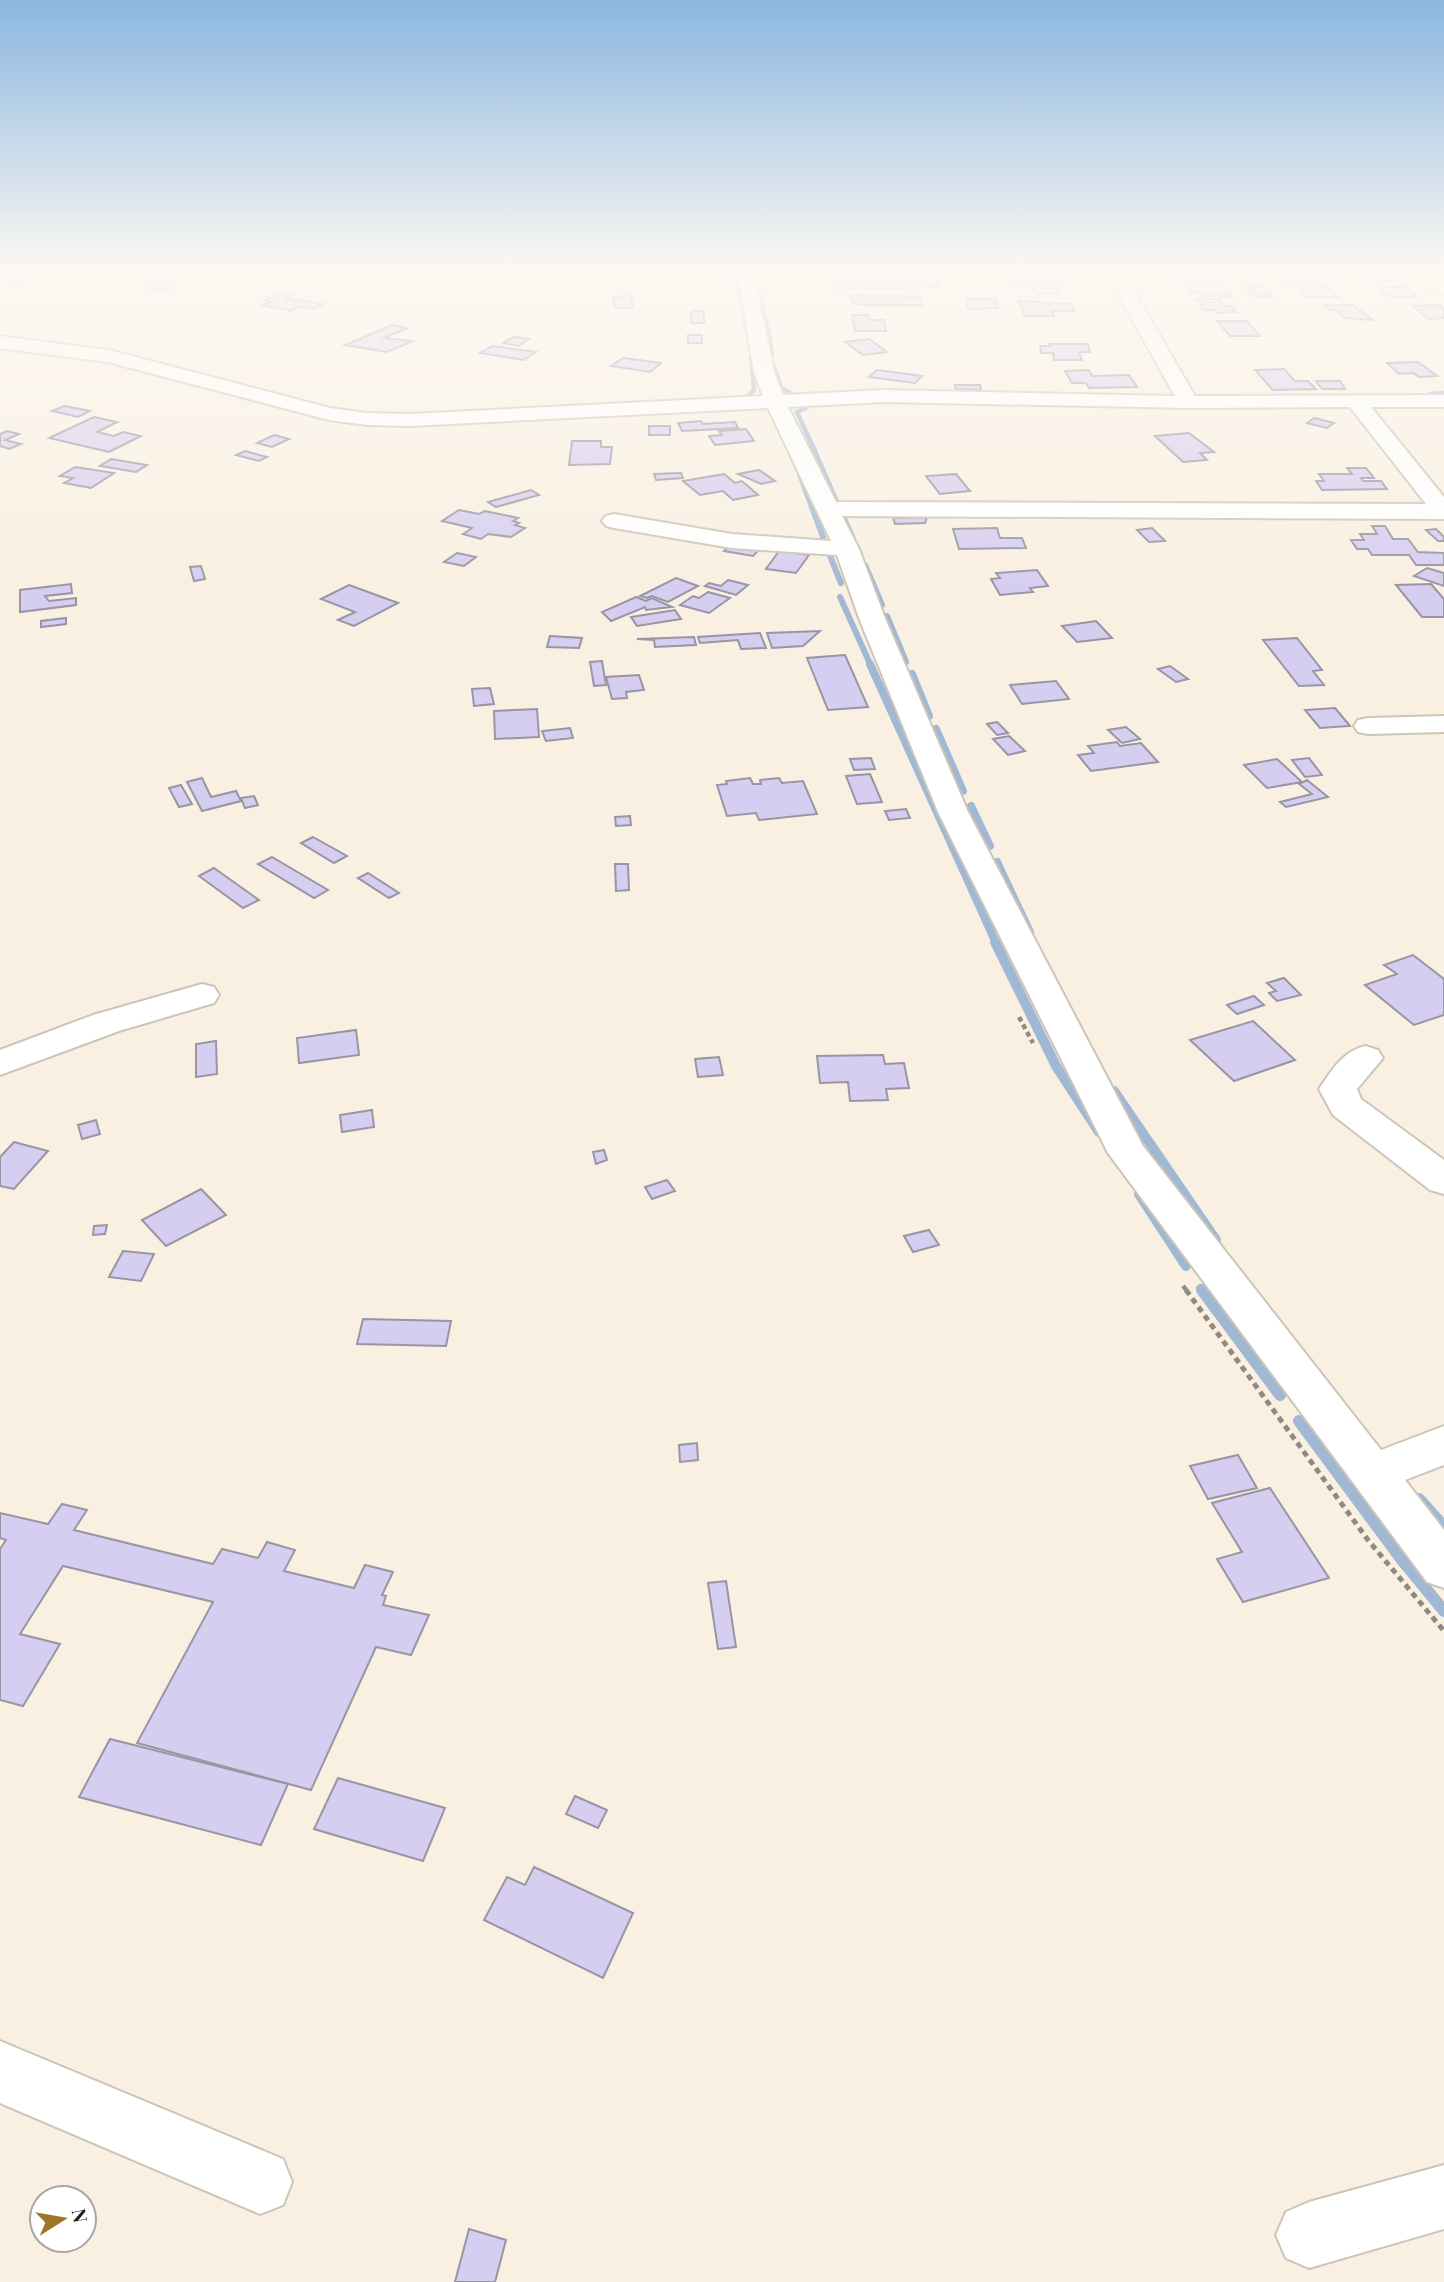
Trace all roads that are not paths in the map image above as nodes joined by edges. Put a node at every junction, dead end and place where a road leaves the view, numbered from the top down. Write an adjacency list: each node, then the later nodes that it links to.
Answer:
1 (183, 375): 7 (street)
2 (765, 375): 7 (street)
3 (1174, 375): 6 (street)
4 (1355, 400): 5 (street); 6 (street); 9 (street)
5 (1444, 401)
6 (1189, 402): 7 (street)
7 (776, 403): 8 (street)
8 (829, 509): 9 (street); 11 (street)
9 (1444, 511)
10 (614, 521): 11 (street)
11 (847, 549): 19 (street)
12 (1444, 724): 13 (street)
13 (1368, 726)
14 (202, 995): 16 (street)
15 (1365, 1058): 17 (street)
16 (0, 1063)
17 (1444, 1181)
18 (1444, 1445): 19 (street)
19 (1372, 1473): 20 (street)
20 (1444, 1567)
21 (0, 2072): 22 (street)
22 (260, 2182)
23 (1444, 2197): 24 (street)
24 (1309, 2235)

